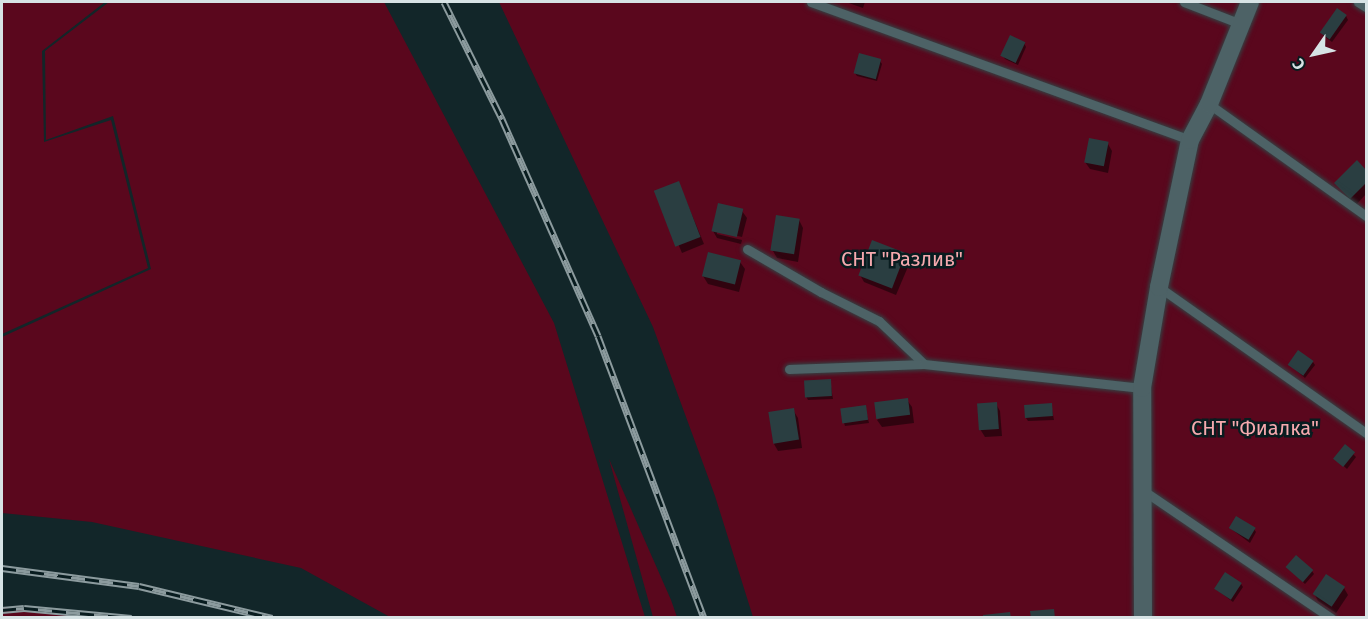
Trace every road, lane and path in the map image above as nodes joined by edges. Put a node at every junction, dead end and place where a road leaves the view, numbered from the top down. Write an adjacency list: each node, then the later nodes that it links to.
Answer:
1 (811, 2): 8 (lane)
2 (1184, 2): 6 (lane)
3 (1250, 2): 6 (street)
4 (1358, 2): 5 (lane)
5 (1366, 7)
6 (1241, 24): 7 (street)
7 (1209, 104): 8 (street); 9 (lane)
8 (1190, 140): 11 (street)
9 (1366, 216)
10 (747, 249): 12 (lane)
11 (1159, 287): 14 (street); 15 (lane)
12 (924, 364): 13 (lane); 14 (lane)
13 (789, 369)
14 (1142, 388): 16 (street)
15 (1366, 433)
16 (1144, 491): 17 (street); 18 (lane)
17 (1143, 618)
18 (1330, 618)

